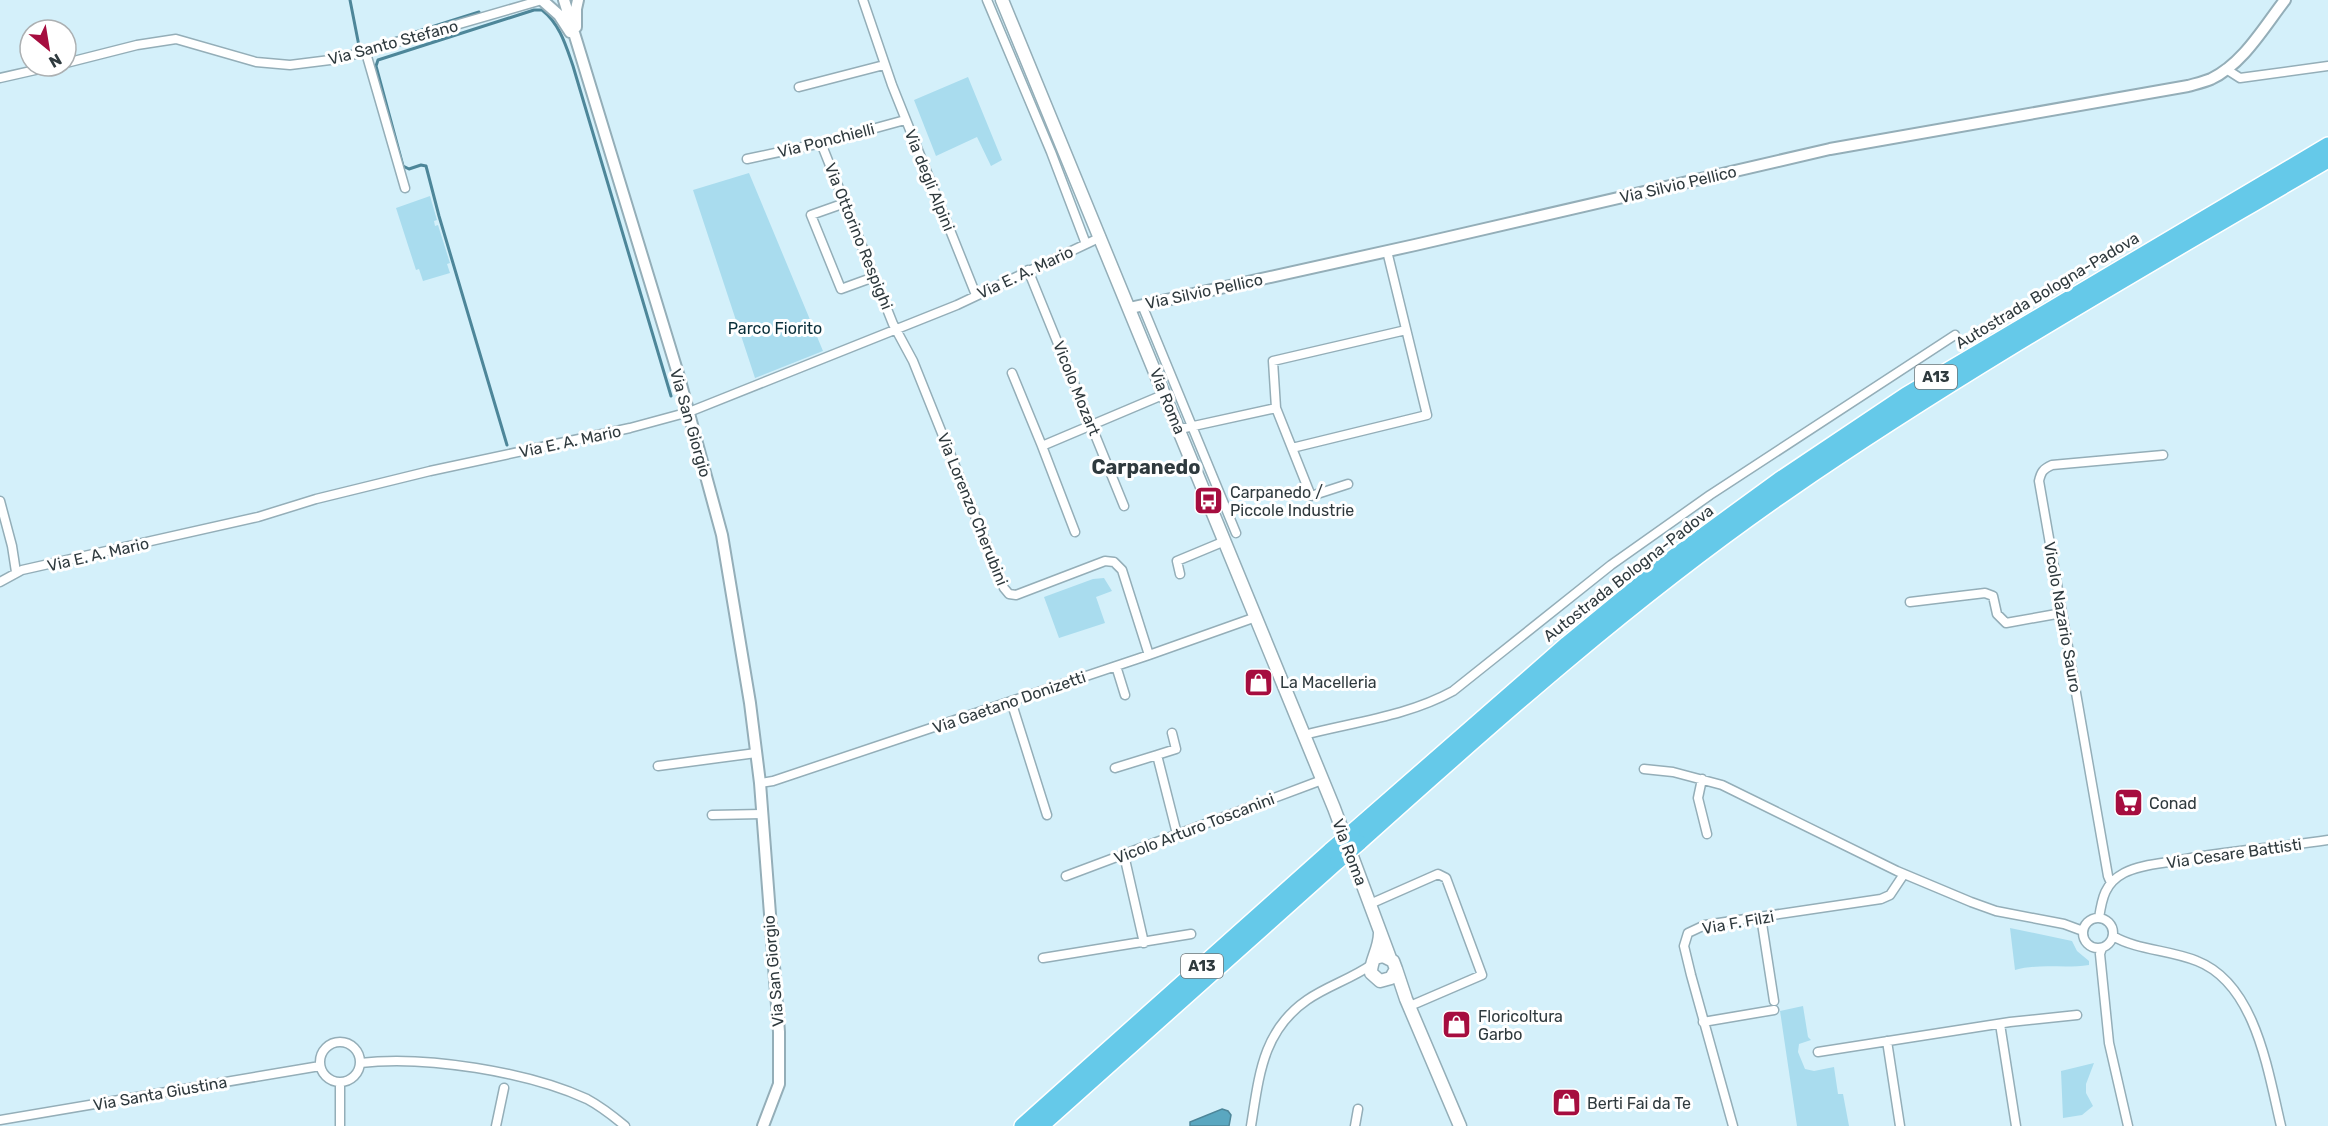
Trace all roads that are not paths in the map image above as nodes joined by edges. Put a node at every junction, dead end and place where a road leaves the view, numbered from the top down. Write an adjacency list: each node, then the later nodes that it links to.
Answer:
1 (542, 0): 8 (street, Via San Giorgio); 9 (street, Via Santo Stefano)
2 (564, 0): 8 (street, Via San Giorgio)
3 (578, 0): 8 (street, Via San Giorgio)
4 (863, 0): 11 (street, Via degli Alpini)
5 (987, 0): 25 (street)
6 (1002, 0): 24 (main road, Via Roma)
7 (2285, 0): 13 (street, Via Silvio Pellico)
8 (576, 42): 37 (street, Via San Giorgio)
9 (366, 53): 10 (street, Via Santo Stefano); 22 (street)
10 (78, 60)
11 (884, 65): 16 (street); 17 (street, Via degli Alpini)
12 (2328, 66): 13 (street)
13 (2226, 69): 26 (street, Via Silvio Pellico)
14 (18, 74): 15 (street)
15 (0, 78)
16 (800, 87)
17 (905, 120): 18 (street, Via Ponchielli); 29 (street, Via degli Alpini)
18 (822, 143): 20 (street, Via Ponchielli); 23 (street, Via Ottorino Respighi)
19 (2328, 145): 74 (highway, Autostrada Bologna-Padova / A13)
20 (747, 159)
21 (2328, 160): 74 (highway, Autostrada Bologna-Padova / A13)
22 (405, 188)
23 (845, 203): 28 (street, Via Ottorino Respighi); 28 (street)
24 (1101, 237): 25 (street, Via E. A. Mario); 30 (main road, Via Roma)
25 (1086, 244): 27 (street, Via E. A. Mario)
26 (1387, 251): 30 (street, Via Silvio Pellico); 32 (street)
27 (1028, 270): 29 (street, Via E. A. Mario); 38 (street, Vicolo Mozart)
28 (874, 277): 31 (street, Via Ottorino Respighi)
29 (976, 295): 31 (street, Via E. A. Mario)
30 (1136, 307): 35 (main road, Via Roma); 39 (street, Via Roma)
31 (897, 329): 37 (street, Via E. A. Mario); 55 (street, Via Lorenzo Cherubini)
32 (1406, 330): 36 (street); 41 (street)
33 (1955, 335): 60 (street)
34 (1012, 373): 40 (street)
35 (1165, 394): 38 (street); 39 (main road, Via Roma)
36 (1276, 408): 39 (street); 41 (street)
37 (689, 412): 49 (street, Via E. A. Mario); 61 (street, Via San Giorgio)
38 (1092, 425): 40 (street); 45 (street, Vicolo Mozart)
39 (1186, 427): 47 (street, Via Roma); 48 (main road, Via Roma)
40 (1042, 446): 46 (street)
41 (1292, 448): 43 (street)
42 (2163, 455): 53 (street, Vicolo Nazario Sauro)
43 (1348, 484)
44 (0, 501): 49 (street)
45 (1124, 506)
46 (1075, 532)
47 (1236, 533)
48 (1225, 541): 50 (street); 54 (main road, Via Roma)
49 (16, 572): 51 (street)
50 (1180, 574)
51 (0, 582)
52 (1910, 602): 53 (street)
53 (2062, 613): 80 (street, Vicolo Nazario Sauro)
54 (1256, 617): 55 (street, Via Gaetano Donizetti); 60 (main road, Via Roma)
55 (1149, 655): 56 (street, Via Gaetano Donizetti)
56 (1116, 666): 57 (street); 58 (street, Via Gaetano Donizetti)
57 (1125, 695)
58 (1011, 701): 68 (street, Via Gaetano Donizetti); 71 (street)
59 (1172, 733): 62 (street)
60 (1304, 735): 67 (main road, Via Roma)
61 (756, 753): 63 (street); 68 (street, Via San Giorgio)
62 (1157, 755): 64 (street); 72 (street)
63 (658, 766)
64 (1115, 768)
65 (1644, 769): 66 (street)
66 (1702, 779): 73 (street); 78 (street)
67 (1322, 780): 72 (street, Vicolo Arturo Toscanini); 81 (main road, Via Roma)
68 (760, 783): 69 (street, Via San Giorgio)
69 (762, 814): 70 (street); 107 (street, Via San Giorgio)
70 (712, 815)
71 (1047, 815)
72 (1177, 834): 76 (street, Vicolo Arturo Toscanini)
73 (1707, 834)
74 (1355, 838): 77 (highway, Autostrada Bologna-Padova, bridge)
75 (2328, 840): 80 (street, Via Cesare Battisti)
76 (1124, 855): 79 (street, Vicolo Arturo Toscanini); 88 (street)
77 (1335, 856): 111 (highway, Autostrada Bologna-Padova / A13); 112 (highway, Autostrada Bologna-Padova)
78 (1904, 874): 82 (street, Via F. Filzi); 85 (street)
79 (1066, 876)
80 (2111, 883): 83 (street)
81 (1370, 904): 84 (main road, Via Roma); 95 (street, Via Roma)
82 (1761, 917): 97 (street); 97 (street, Via F. Filzi)
83 (2099, 918): 85 (street); 87 (street)
84 (1380, 929): 91 (main road); 92 (main road, Via Roma)
85 (2083, 931): 89 (street)
86 (1191, 934): 88 (street)
87 (2113, 936): 89 (street); 120 (street)
88 (1144, 943): 90 (street)
89 (2102, 948): 119 (street)
90 (1043, 958)
91 (1373, 961): 92 (main road); 93 (street); 94 (main road)
92 (1393, 964): 94 (main road); 95 (main road, Via Roma)
93 (1347, 980): 94 (street); 113 (street)
94 (1380, 980): 95 (main road, Via Roma)
95 (1408, 1002): 115 (main road, Via Roma)
96 (2077, 1015): 98 (street)
97 (1703, 1022): 116 (street, Via F. Filzi)
98 (2000, 1024): 99 (street); 118 (street)
99 (1887, 1041): 100 (street); 117 (street)
100 (1818, 1052)
101 (360, 1063): 102 (street); 103 (street); 110 (street)
102 (320, 1066): 103 (street); 106 (street, Via Santa Giustina)
103 (340, 1082): 108 (street)
104 (504, 1088): 109 (street)
105 (1358, 1109): 114 (street)
106 (0, 1120)
107 (767, 1125)
108 (340, 1126)
109 (496, 1126)
110 (625, 1126)
111 (1022, 1126)
112 (1041, 1126)
113 (1251, 1126)
114 (1355, 1126)
115 (1460, 1126)
116 (1733, 1126)
117 (1900, 1126)
118 (2016, 1126)
119 (2128, 1126)
120 (2281, 1126)

